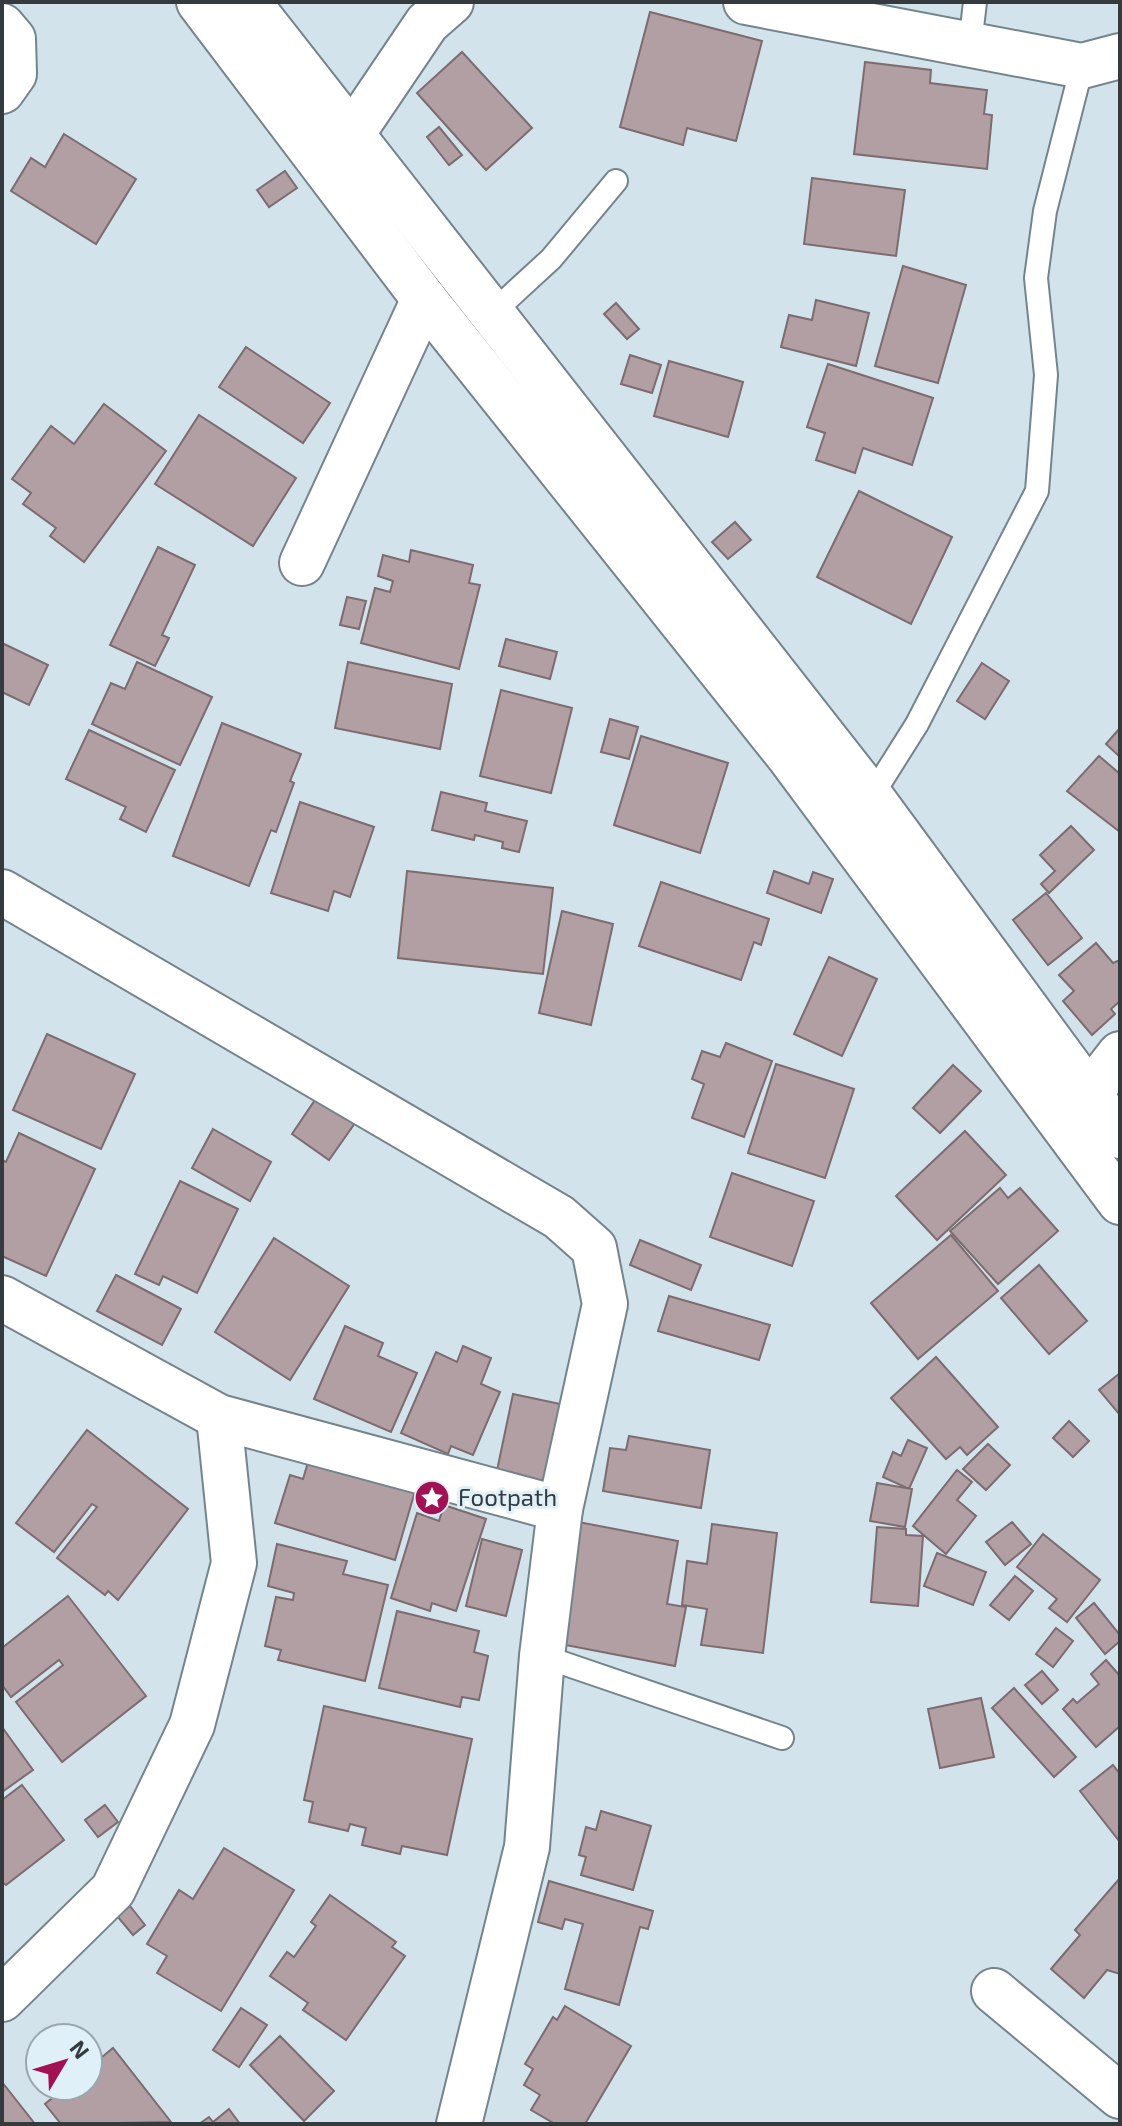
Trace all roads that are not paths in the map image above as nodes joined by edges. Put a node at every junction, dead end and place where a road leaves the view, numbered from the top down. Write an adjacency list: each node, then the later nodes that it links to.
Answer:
1 (199, 2): 12 (street)
2 (248, 2): 10 (street)
3 (451, 2): 10 (street)
4 (746, 2): 7 (street)
5 (975, 2): 7 (lane)
6 (2, 26): 9 (street)
7 (970, 45): 8 (street)
8 (1101, 61): 15 (lane)
9 (2, 91)
10 (352, 134): 13 (street)
11 (616, 181): 13 (lane)
12 (424, 299): 14 (street); 20 (street)
13 (490, 315): 15 (street)
14 (302, 563)
15 (871, 797): 18 (street)
16 (2, 892): 23 (street)
17 (1120, 1054): 18 (street)
18 (1089, 1094): 19 (street)
19 (1120, 1136)
20 (1120, 1202)
21 (2, 1298): 22 (street)
22 (219, 1417): 23 (street); 27 (street)
23 (560, 1509): 24 (street)
24 (542, 1656): 25 (lane); 29 (street)
25 (782, 1738)
26 (994, 1991): 28 (street)
27 (2, 1999)
28 (1120, 2096)
29 (459, 2124)

